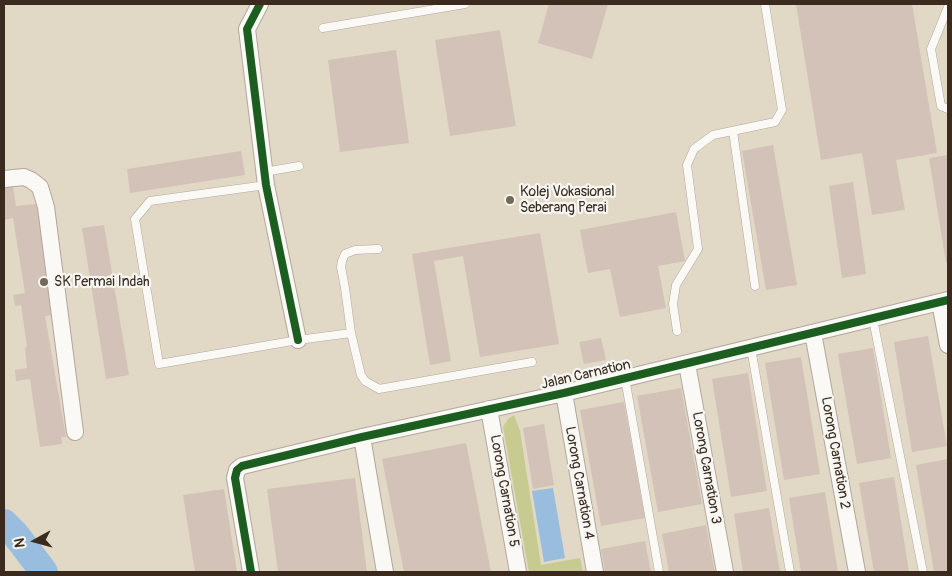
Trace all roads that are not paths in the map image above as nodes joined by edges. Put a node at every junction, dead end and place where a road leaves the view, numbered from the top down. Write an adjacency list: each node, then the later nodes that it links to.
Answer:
1 (260, 4): 12 (street)
2 (406, 4): 6 (lane)
3 (465, 4): 6 (lane)
4 (765, 4): 9 (lane)
5 (948, 7): 8 (lane)
6 (407, 14): 7 (lane)
7 (323, 28)
8 (948, 109)
9 (733, 131): 14 (lane); 17 (lane)
10 (299, 166): 12 (lane)
11 (4, 178): 28 (street)
12 (265, 178): 20 (street); 20 (lane)
13 (378, 249): 18 (lane)
14 (755, 286)
15 (944, 301): 16 (street, Jalan Carnation); 21 (street)
16 (873, 319): 19 (street, Jalan Carnation); 38 (lane)
17 (677, 331)
18 (352, 333): 20 (lane); 23 (lane)
19 (813, 333): 22 (street, Jalan Carnation); 37 (street, Lorong Carnation 2)
20 (298, 340)
21 (948, 345)
22 (751, 348): 24 (street, Jalan Carnation); 36 (lane)
23 (532, 362)
24 (687, 364): 25 (street, Jalan Carnation); 35 (street, Lorong Carnation 3)
25 (624, 378): 26 (street, Jalan Carnation); 34 (lane)
26 (564, 393): 27 (street, Jalan Carnation); 33 (street, Lorong Carnation 4)
27 (489, 409): 29 (street, Jalan Carnation); 32 (street, Lorong Carnation 5)
28 (75, 432)
29 (362, 437): 30 (street, Jalan Carnation); 31 (street)
30 (251, 572)
31 (385, 572)
32 (518, 572)
33 (595, 572)
34 (659, 572)
35 (725, 572)
36 (790, 572)
37 (857, 572)
38 (924, 572)

